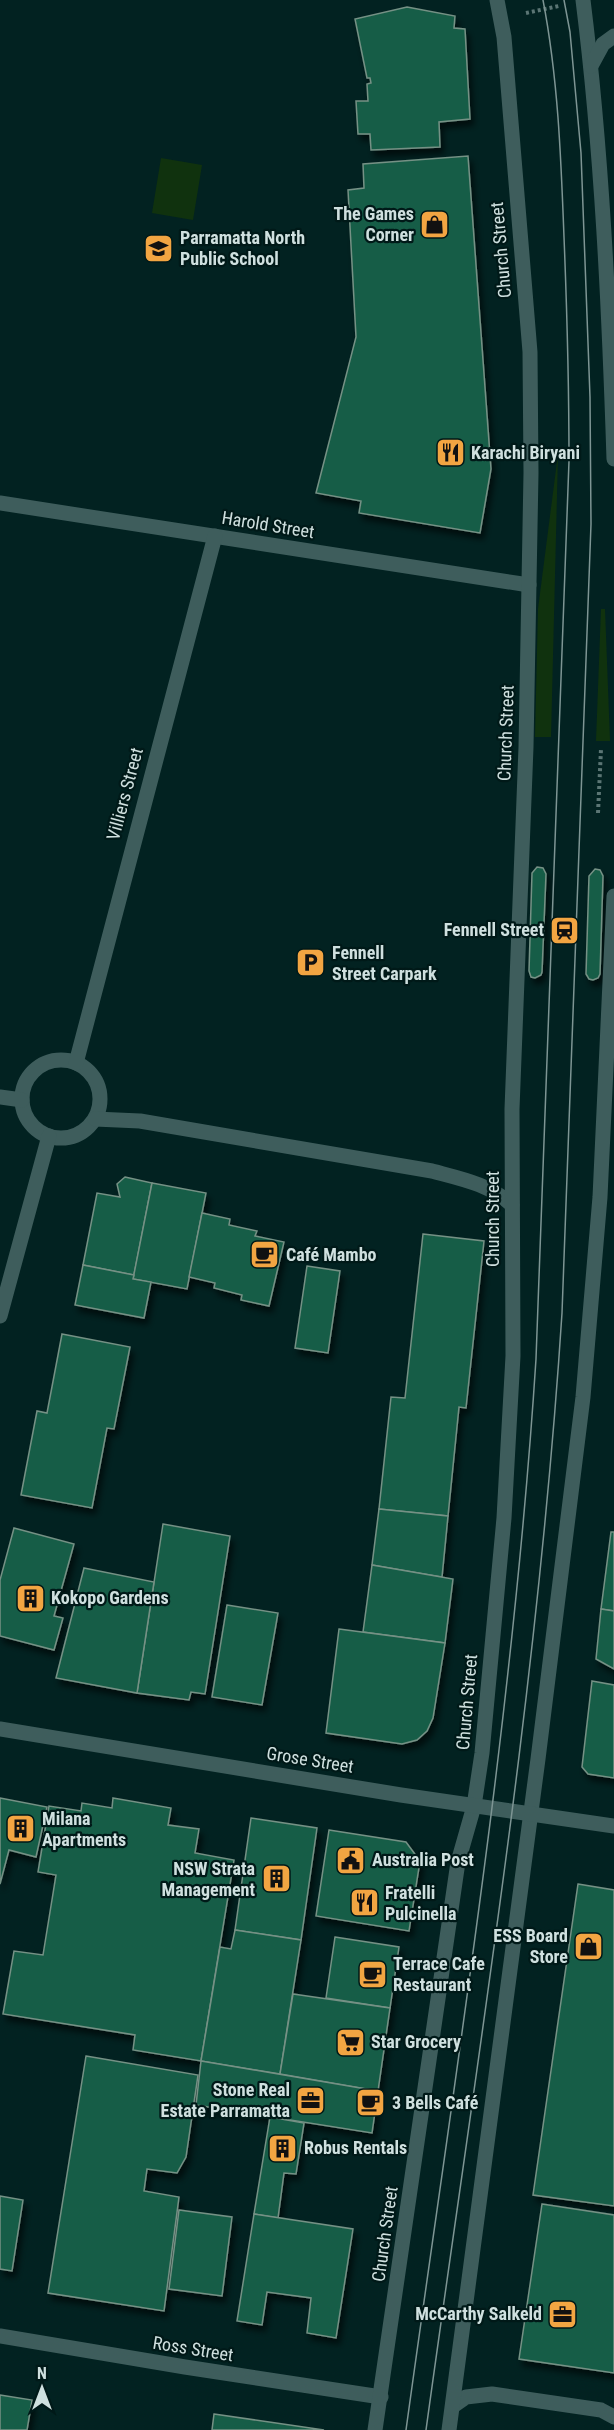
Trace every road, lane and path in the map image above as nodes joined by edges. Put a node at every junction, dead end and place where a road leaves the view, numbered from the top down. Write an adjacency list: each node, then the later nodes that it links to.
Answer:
1 (497, 0): 3 (street, Church Street)
2 (583, 0): 3 (path); 5 (street)
3 (501, 18): 9 (street, Church Street)
4 (614, 36): 5 (street)
5 (591, 66): 6 (street)
6 (614, 459)
7 (0, 503): 8 (street, Harold Street)
8 (215, 536): 9 (street, Harold Street); 13 (street, Villiers Street)
9 (530, 585): 19 (street, Church Street)
10 (600, 750): 11 (path)
11 (598, 813)
12 (614, 896): 18 (street)
13 (76, 1063): 15 (street); 16 (street)
14 (0, 1096): 15 (street)
15 (22, 1100): 17 (street)
16 (95, 1119): 17 (street); 19 (street)
17 (49, 1136): 20 (street)
18 (607, 1197): 23 (street)
19 (512, 1206): 22 (street, Church Street)
20 (0, 1316)
21 (0, 1729): 22 (street, Grose Street)
22 (474, 1806): 23 (street, Grose Street); 26 (street, Church Street)
23 (530, 1814): 24 (street, Grose Street); 27 (street)
24 (614, 1826)
25 (0, 2336): 26 (street, Ross Street)
26 (381, 2397): 29 (street, Church Street)
27 (453, 2406): 28 (street); 30 (street)
28 (614, 2417)
29 (375, 2430)
30 (449, 2430)

